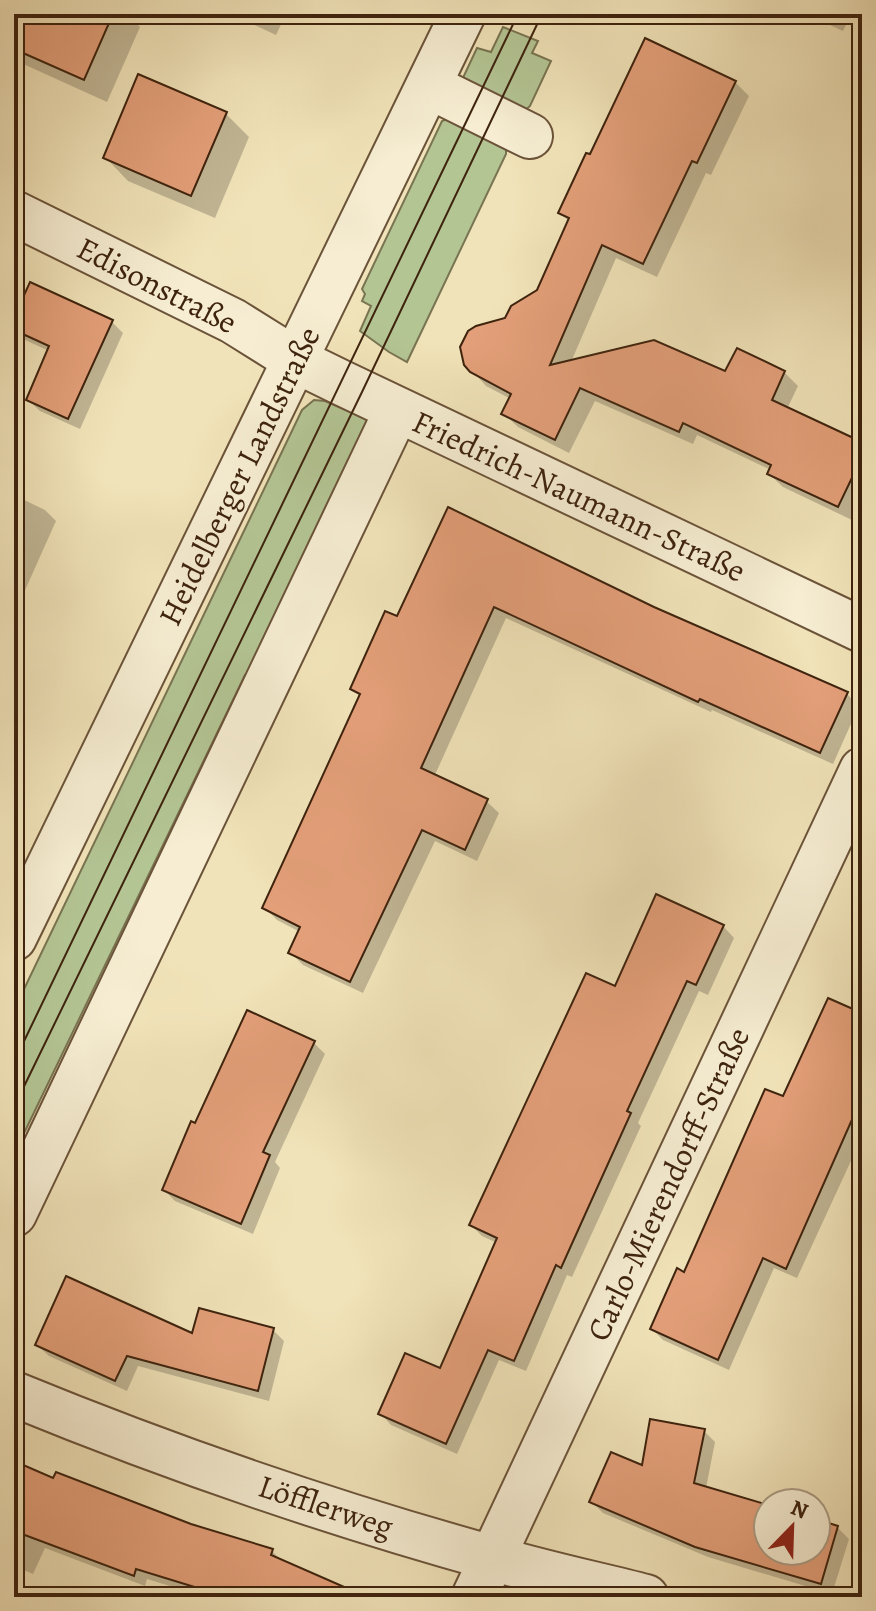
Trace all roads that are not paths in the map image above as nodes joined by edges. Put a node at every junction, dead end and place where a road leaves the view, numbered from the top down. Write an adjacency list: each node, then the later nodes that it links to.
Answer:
1 (463, 14): 2 (street, Heidelberger Landstraße)
2 (429, 86): 3 (street); 5 (street, Heidelberger Landstraße)
3 (530, 136)
4 (14, 213): 5 (street, Edisonstraße)
5 (297, 361): 6 (street, Friedrich-Naumann-Straße); 9 (street, Heidelberger Landstraße)
6 (397, 410): 7 (street, Friedrich-Naumann-Straße); 10 (street)
7 (862, 630)
8 (862, 770): 12 (street, Carlo-Mierendorff-Straße)
9 (14, 938)
10 (14, 1214)
11 (14, 1394): 12 (street, Löfflerweg)
12 (483, 1578): 13 (street, Löfflerweg)
13 (646, 1597)

